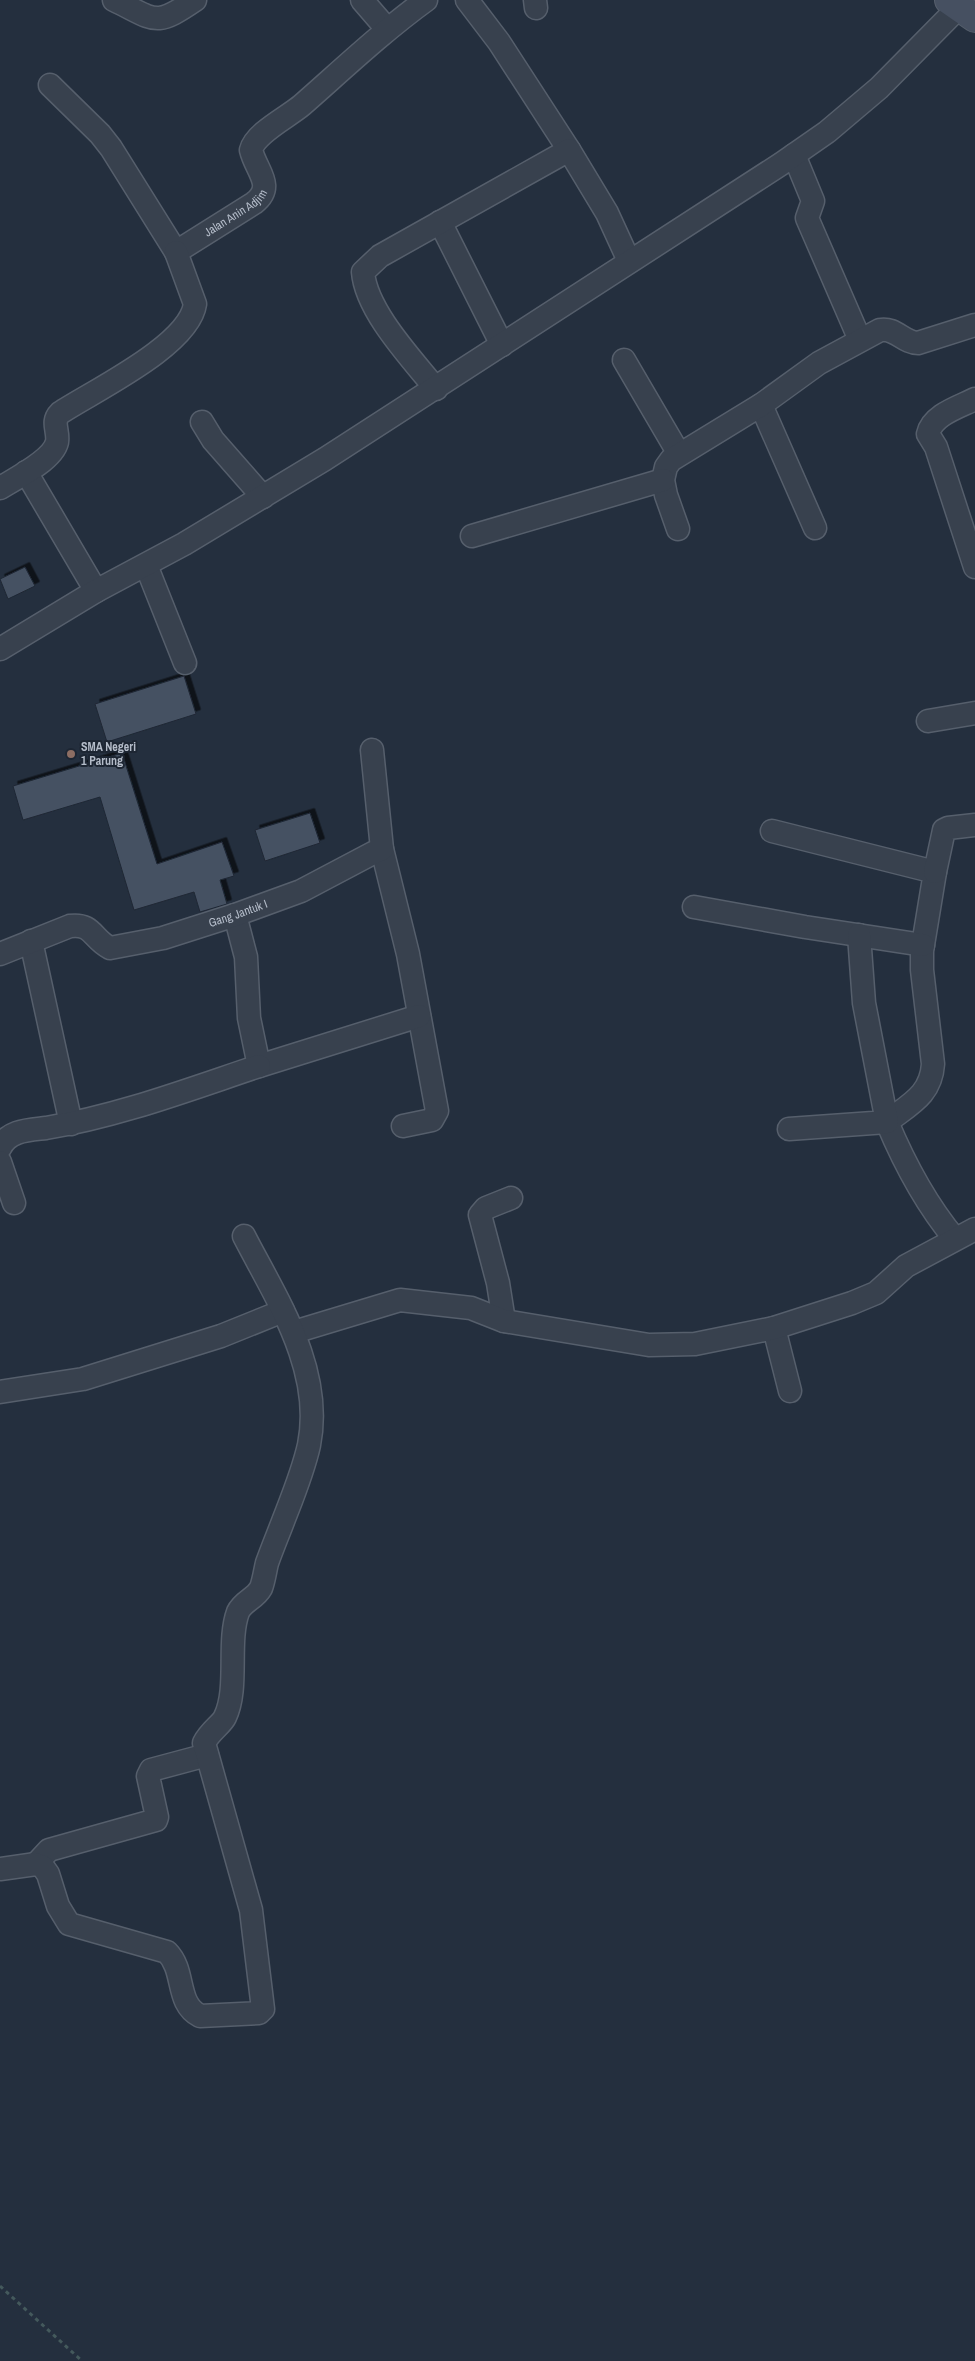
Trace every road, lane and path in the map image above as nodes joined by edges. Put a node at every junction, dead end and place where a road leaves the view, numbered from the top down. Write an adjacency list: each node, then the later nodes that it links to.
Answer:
1 (114, 0): 2 (street)
2 (195, 0)
3 (362, 0): 7 (street)
4 (426, 0): 7 (street, Jalan Anin Adjim)
5 (467, 0): 9 (street)
6 (961, 8): 10 (street)
7 (387, 29): 12 (street, Jalan Anin Adjim)
8 (50, 85): 12 (street)
9 (569, 150): 11 (street); 13 (street)
10 (794, 156): 13 (street); 15 (street)
11 (440, 222): 16 (street); 18 (street)
12 (176, 252): 23 (street)
13 (629, 261): 16 (street)
14 (975, 325): 15 (street)
15 (860, 340): 20 (street)
16 (502, 345): 18 (street)
17 (624, 360): 22 (street)
18 (436, 389): 26 (street)
19 (975, 399): 31 (street)
20 (761, 406): 22 (street); 27 (street)
21 (202, 422): 26 (street)
22 (679, 454): 24 (street)
23 (26, 472): 25 (street); 32 (street)
24 (663, 480): 28 (street); 29 (street)
25 (0, 488)
26 (263, 497): 30 (street)
27 (815, 528)
28 (678, 529)
29 (472, 536)
30 (146, 565): 32 (street); 34 (street)
31 (975, 567)
32 (96, 591): 33 (street)
33 (0, 650)
34 (185, 662)
35 (975, 713): 36 (street)
36 (928, 720)
37 (372, 750): 40 (street)
38 (975, 825): 41 (street)
39 (772, 831): 41 (street)
40 (382, 849): 43 (street, Gang Jantuk I); 48 (street)
41 (935, 872): 46 (street)
42 (694, 907): 44 (street)
43 (236, 915): 45 (street, Gang Jantuk I); 49 (street)
44 (859, 935): 46 (street); 50 (street)
45 (31, 941): 47 (street, Gang Jantuk I); 51 (street)
46 (923, 945): 50 (street)
47 (0, 954)
48 (419, 1016): 49 (street); 52 (street)
49 (259, 1066): 51 (street)
50 (887, 1122): 53 (street); 60 (street)
51 (71, 1124): 54 (street)
52 (403, 1126)
53 (790, 1129)
54 (0, 1148)
55 (0, 1162): 57 (street)
56 (511, 1198): 62 (street)
57 (14, 1204)
58 (975, 1228): 60 (street)
59 (244, 1236): 61 (street)
60 (955, 1238): 63 (street)
61 (283, 1311): 64 (street); 66 (street)
62 (504, 1321): 63 (street); 64 (street)
63 (774, 1328): 65 (street)
64 (294, 1332): 67 (street)
65 (790, 1391)
66 (0, 1392)
67 (207, 1755): 68 (street); 68 (street)
68 (36, 1864): 69 (street)
69 (0, 1870)
70 (0, 2286): 71 (path)
71 (82, 2361)

